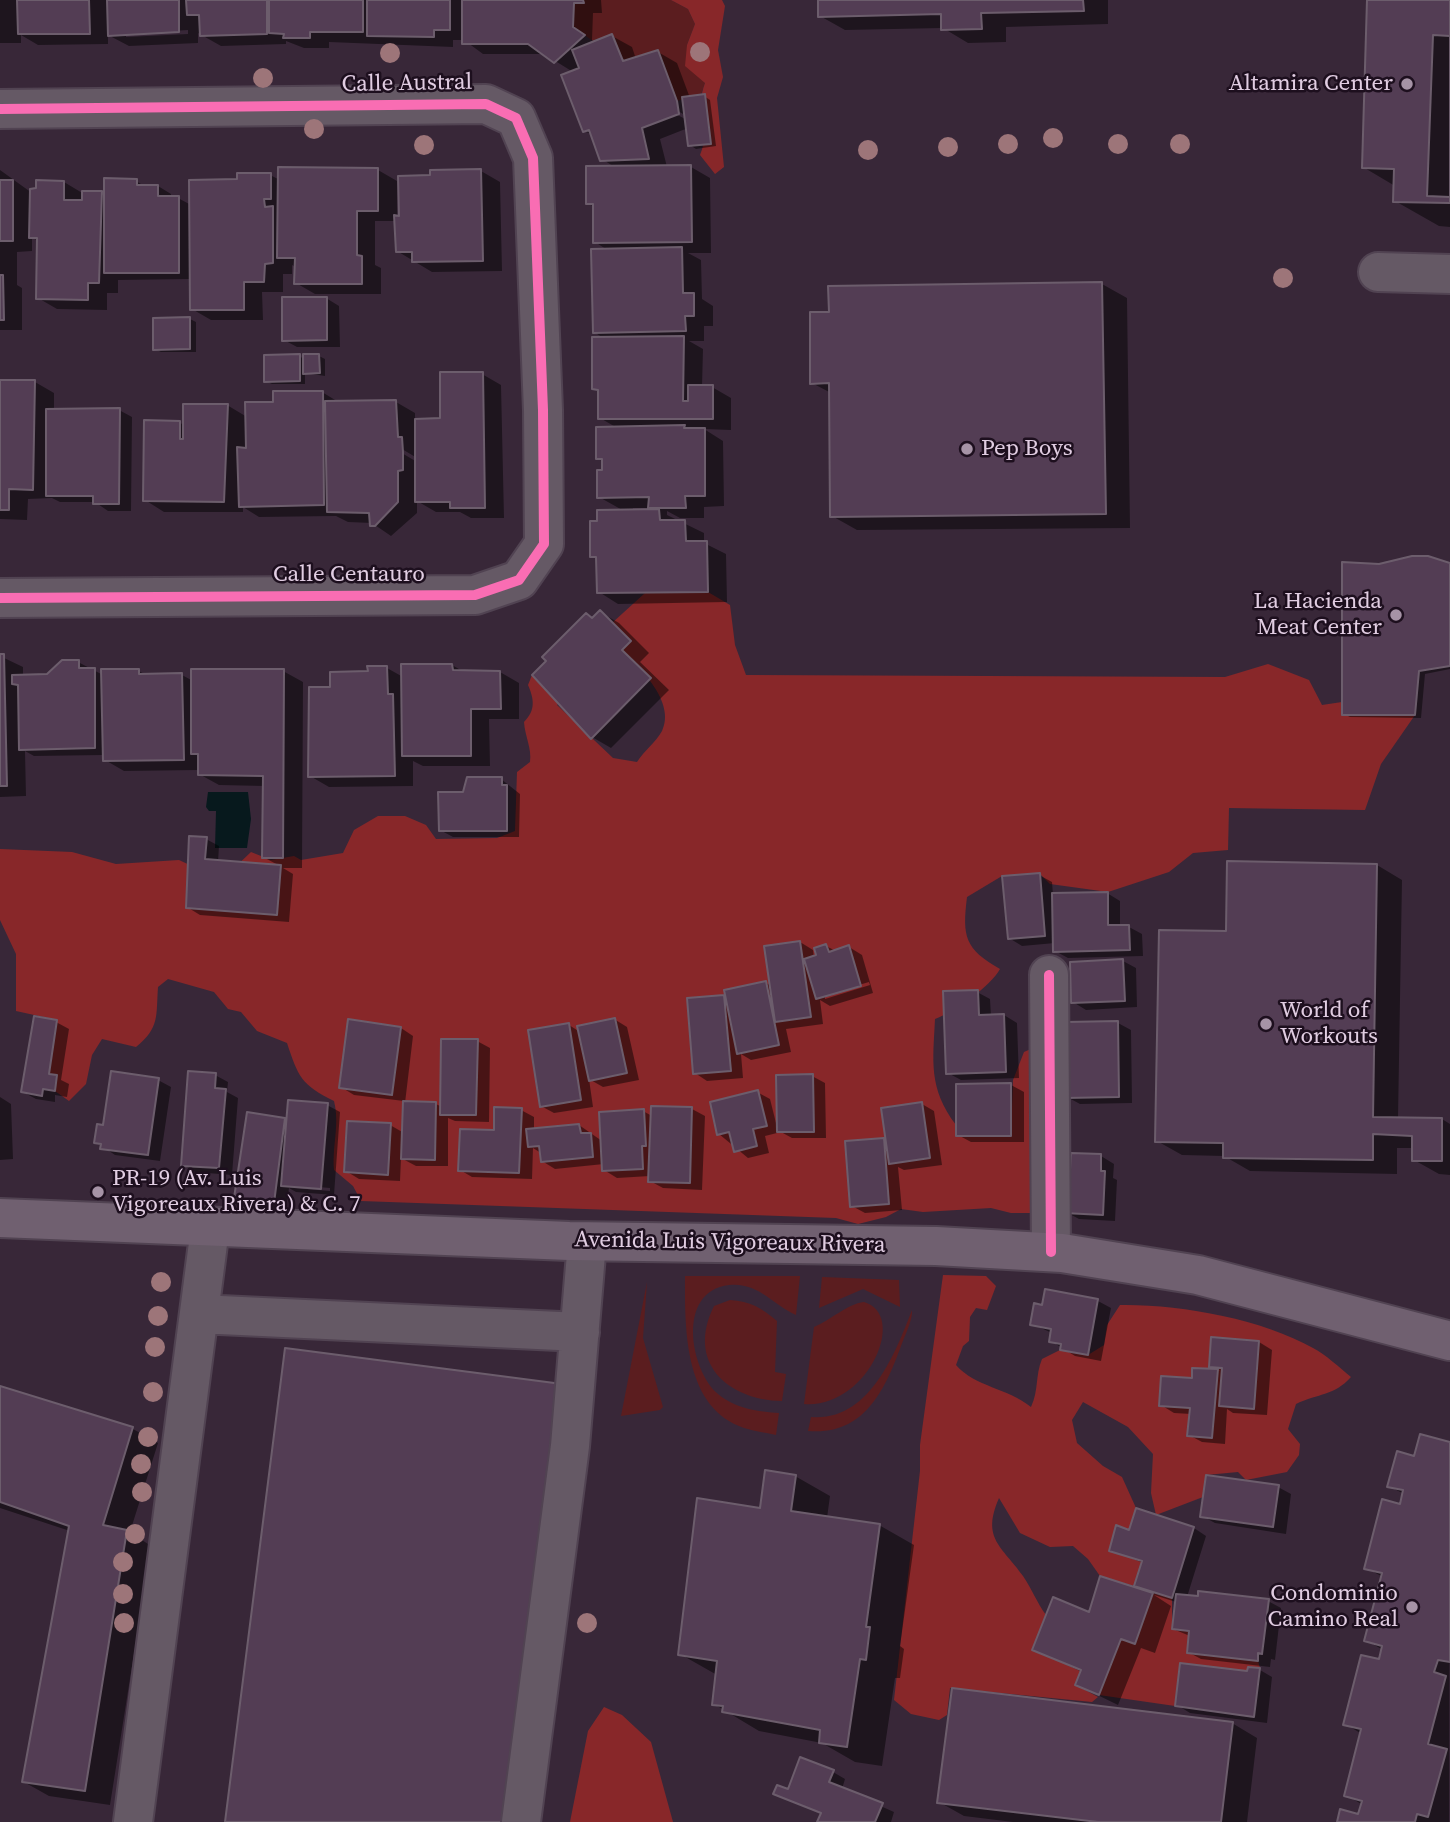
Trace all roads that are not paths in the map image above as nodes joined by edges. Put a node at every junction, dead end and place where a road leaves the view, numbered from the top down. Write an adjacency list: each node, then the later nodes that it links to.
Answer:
1 (0, 109): 4 (street, Calle Austral)
2 (1378, 272): 3 (street)
3 (1450, 274)
4 (543, 410): 5 (street, Calle Centauro)
5 (0, 598)
6 (1049, 975): 10 (street)
7 (0, 1218): 8 (main road, Avenida Luis Vigoreaux Rivera)
8 (211, 1228): 9 (main road, Avenida Luis Vigoreaux Rivera); 11 (street)
9 (587, 1242): 10 (main road, Avenida Luis Vigoreaux Rivera); 12 (street)
10 (1051, 1252): 13 (main road, Avenida Luis Vigoreaux Rivera)
11 (199, 1314): 12 (street); 14 (street)
12 (580, 1332): 15 (street)
13 (1450, 1341)
14 (133, 1822)
15 (521, 1822)

